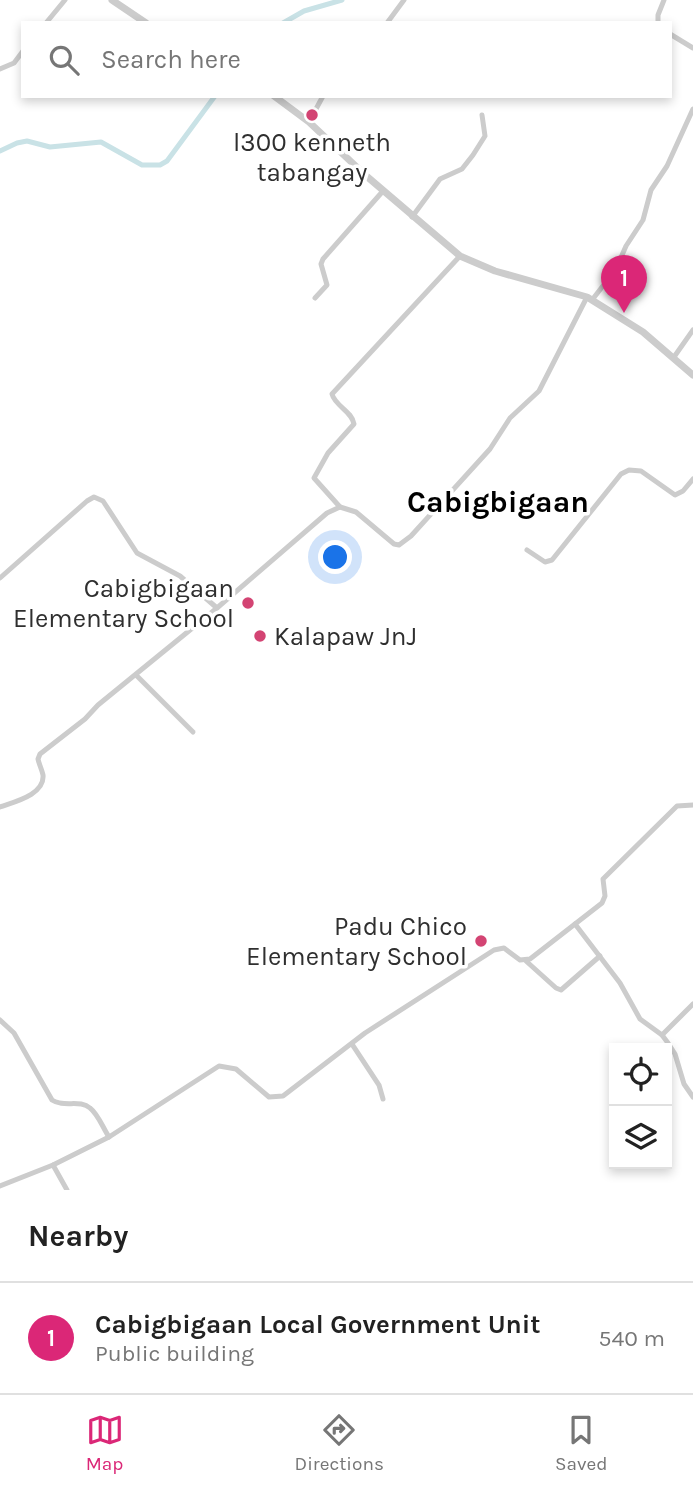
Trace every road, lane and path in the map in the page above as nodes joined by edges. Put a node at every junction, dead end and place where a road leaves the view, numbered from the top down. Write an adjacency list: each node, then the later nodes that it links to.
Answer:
1 (65, 0): 5 (street)
2 (112, 0): 6 (street)
3 (404, 0): 7 (street)
4 (664, 0): 8 (street)
5 (48, 21)
6 (143, 21)
7 (388, 21)
8 (658, 21)
9 (672, 35): 10 (street)
10 (693, 48)
11 (21, 53): 12 (street)
12 (0, 69)
13 (277, 98): 17 (street)
14 (322, 98): 17 (street)
15 (693, 108): 22 (street)
16 (482, 115): 19 (street)
17 (309, 122): 18 (street)
18 (383, 191): 19 (street); 21 (street)
19 (412, 217): 20 (street)
20 (460, 256): 22 (street); 27 (street)
21 (314, 298)
22 (590, 298): 24 (street); 27 (street)
23 (693, 330): 24 (street)
24 (674, 357): 25 (street)
25 (693, 375)
26 (693, 479): 28 (street)
27 (340, 507): 30 (street)
28 (527, 550)
29 (0, 578): 30 (street)
30 (217, 608): 31 (street)
31 (136, 675): 32 (street); 34 (street)
32 (193, 732)
33 (693, 805): 35 (street)
34 (0, 807)
35 (575, 924): 36 (street); 37 (street)
36 (600, 956): 37 (street); 40 (street)
37 (526, 961): 41 (street)
38 (693, 1004): 40 (street)
39 (0, 1020): 44 (street)
40 (662, 1035): 42 (street)
41 (352, 1044): 43 (street); 44 (street)
42 (693, 1097)
43 (383, 1099)
44 (109, 1137): 45 (street)
45 (53, 1165): 46 (street); 47 (street)
46 (0, 1186)
47 (67, 1190)

